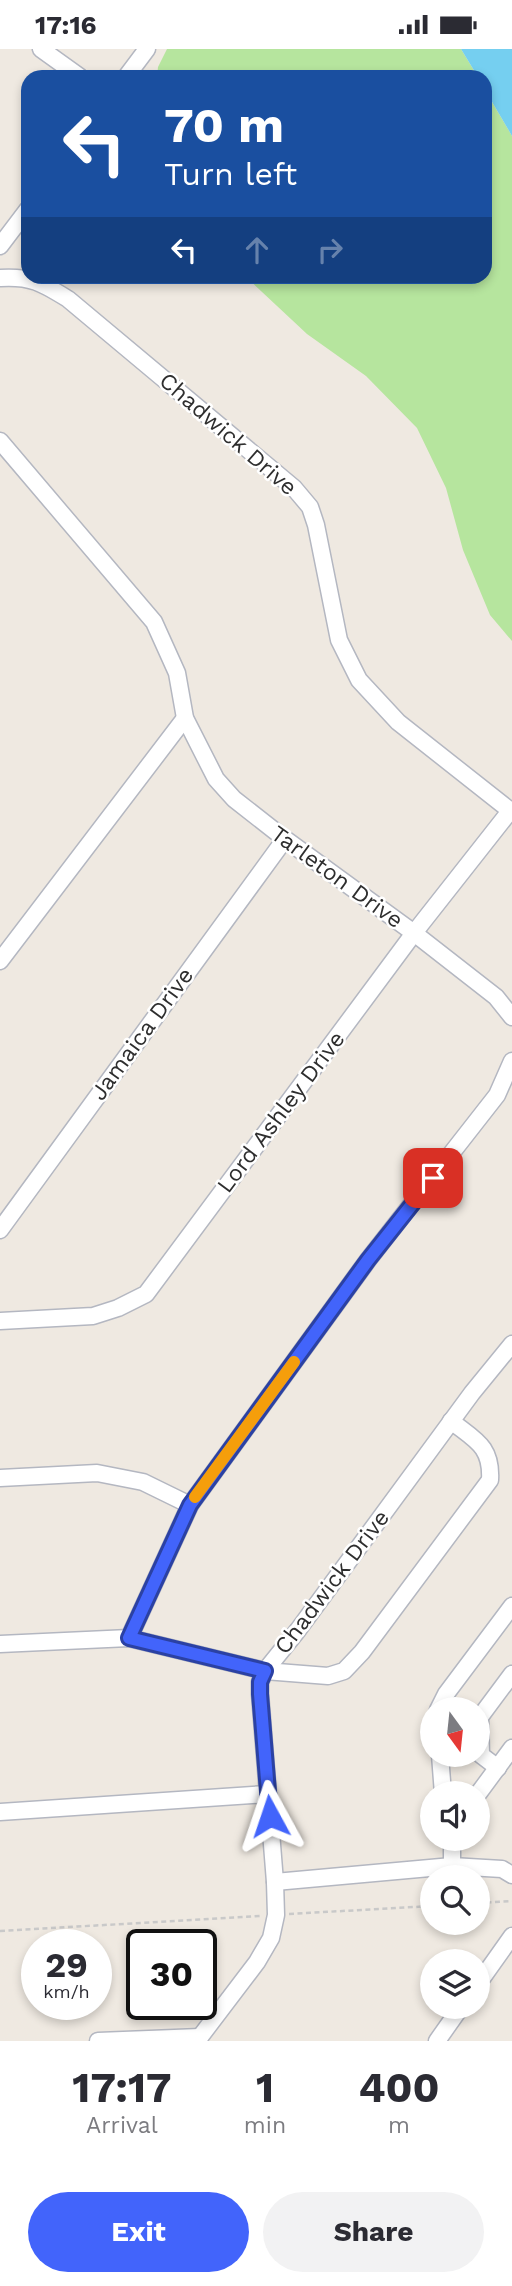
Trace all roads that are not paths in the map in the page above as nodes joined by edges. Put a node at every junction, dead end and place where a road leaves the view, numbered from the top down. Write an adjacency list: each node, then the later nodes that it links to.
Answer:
1 (41, 49): 3 (street)
2 (147, 49): 4 (street)
3 (70, 70)
4 (131, 70)
5 (21, 218): 6 (street)
6 (0, 246)
7 (0, 278): 8 (street, Chadwick Drive)
8 (21, 278)
9 (44, 284): 12 (street, Chadwick Drive)
10 (0, 441): 11 (street)
11 (185, 718): 13 (street, Tarleton Drive); 15 (street)
12 (511, 812): 14 (street, Lord Ashley Drive)
13 (285, 839): 14 (street, Tarleton Drive); 18 (street, Jamaica Drive)
14 (414, 933): 16 (street, Tarleton Drive); 19 (street, Lord Ashley Drive)
15 (0, 961)
16 (512, 1017)
17 (512, 1061): 23 (street)
18 (0, 1230)
19 (0, 1321)
20 (512, 1344): 21 (street, Chadwick Drive)
21 (451, 1421): 27 (street, Chadwick Drive); 27 (street)
22 (0, 1478): 23 (street)
23 (190, 1505): 25 (street)
24 (512, 1606): 29 (street)
25 (129, 1638): 26 (street); 27 (street)
26 (0, 1644)
27 (265, 1671): 33 (street, Chadwick Drive)
28 (512, 1674): 31 (street)
29 (444, 1697)
30 (512, 1748): 31 (street)
31 (498, 1768): 32 (street)
32 (488, 1781)
33 (267, 1794): 34 (street); 38 (street, Chadwick Drive)
34 (0, 1812)
35 (490, 1868): 37 (street)
36 (420, 1869): 38 (street)
37 (512, 1875)
38 (275, 1882): 42 (street, Chadwick Drive)
39 (512, 1936): 40 (street)
40 (490, 1967)
41 (453, 2019): 44 (street)
42 (198, 2039): 43 (street)
43 (98, 2041)
44 (437, 2041)

